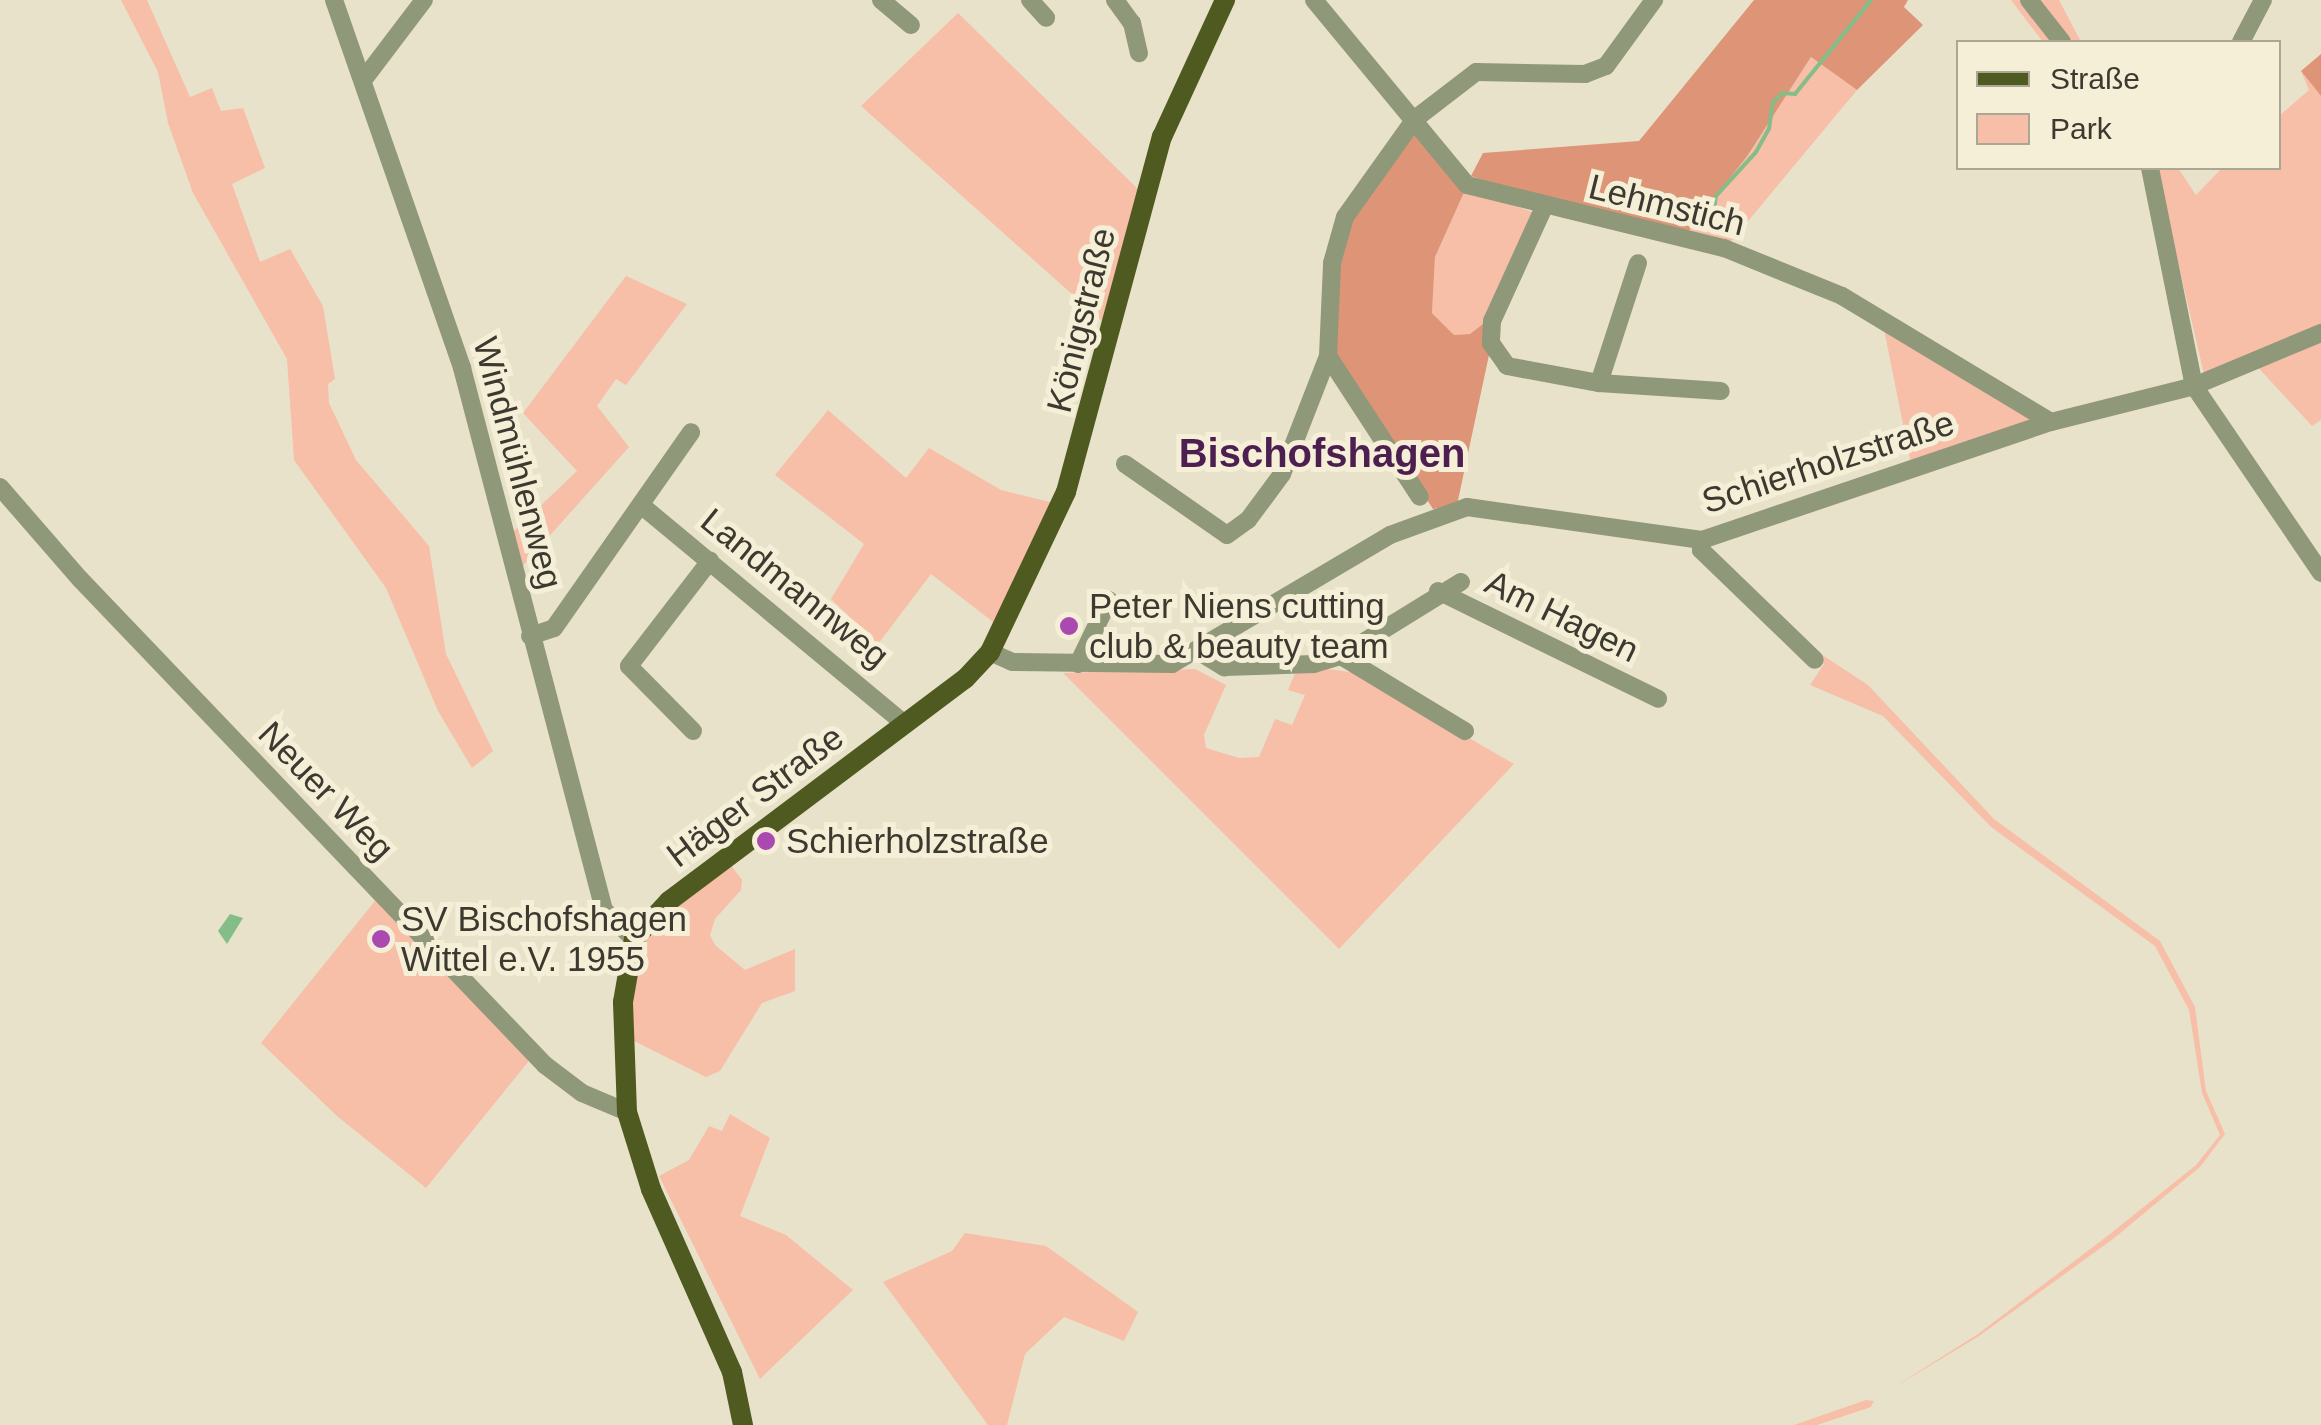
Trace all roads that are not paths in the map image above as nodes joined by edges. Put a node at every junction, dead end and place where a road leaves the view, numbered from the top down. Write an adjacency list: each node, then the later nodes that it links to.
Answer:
1 (334, 0): 16 (street, Windmühlenweg)
2 (424, 0): 16 (street)
3 (881, 0): 12 (street)
4 (1030, 0): 11 (street)
5 (1115, 0): 15 (street)
6 (1225, 0): 40 (main road, Königstraße)
7 (1314, 0): 17 (street, Lehmstich)
8 (1654, 0): 17 (street)
9 (2029, 0): 13 (street)
10 (2264, 0): 14 (street)
11 (1046, 18)
12 (911, 25)
13 (2060, 40)
14 (2242, 40)
15 (1139, 53)
16 (364, 80): 38 (street, Windmühlenweg)
17 (1416, 119): 19 (street, Lehmstich); 22 (street)
18 (2150, 170): 24 (street)
19 (1544, 208): 23 (street); 26 (street, Lehmstich)
20 (1638, 263): 23 (street)
21 (2321, 333): 24 (street, Schierholzstraße)
22 (1328, 356): 28 (street); 30 (street)
23 (1599, 384): 25 (street)
24 (2194, 386): 26 (street, Schierholzstraße); 34 (street)
25 (1721, 391)
26 (2051, 422): 32 (street, Schierholzstraße)
27 (691, 432): 31 (street)
28 (1125, 464)
29 (0, 487): 49 (street, Neuer Weg)
30 (1420, 497)
31 (641, 505): 33 (street, Landmannweg); 38 (street)
32 (1702, 540): 39 (street, Schierholzstraße); 42 (street)
33 (710, 561): 45 (street, Landmannweg); 46 (street)
34 (2321, 573)
35 (1461, 582): 36 (street, Am Hagen)
36 (1438, 591): 41 (street, Am Hagen); 44 (street, Am Hagen)
37 (1108, 600): 43 (street)
38 (530, 636): 48 (street, Windmühlenweg)
39 (1198, 651): 41 (street, Am Hagen); 43 (street, Schierholzstraße)
40 (990, 652): 43 (street, Schierholzstraße); 45 (main road, Häger Straße)
41 (1341, 656): 47 (street)
42 (1815, 660)
43 (1078, 664)
44 (1658, 699)
45 (905, 724): 48 (main road, Häger Straße)
46 (692, 731)
47 (1466, 732)
48 (634, 939): 49 (main road)
49 (627, 1112): 50 (main road)
50 (743, 1425)

